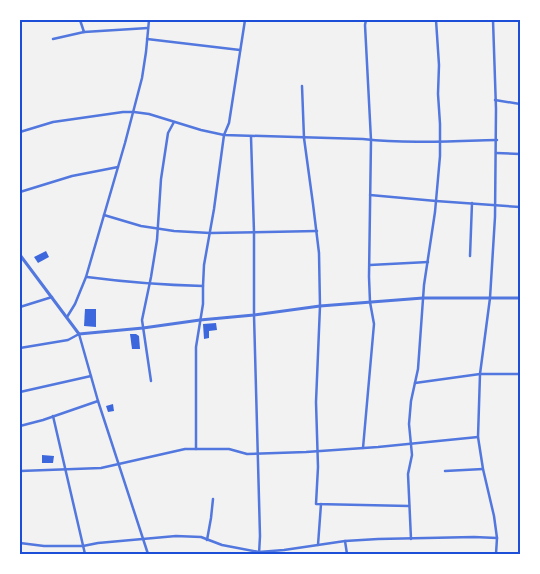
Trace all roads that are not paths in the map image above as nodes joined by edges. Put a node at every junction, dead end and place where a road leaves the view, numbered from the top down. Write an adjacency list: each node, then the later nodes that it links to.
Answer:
1 (80, 20): 8 (street)
2 (149, 20): 7 (street)
3 (245, 20): 11 (street)
4 (366, 20): 21 (street)
5 (436, 20): 23 (street)
6 (493, 20): 13 (street)
7 (148, 28): 8 (street); 10 (street)
8 (84, 32): 9 (street)
9 (53, 39)
10 (147, 39): 11 (street); 15 (street)
11 (240, 50): 18 (street)
12 (302, 86): 20 (street)
13 (495, 100): 14 (street); 22 (street)
14 (520, 104)
15 (134, 112): 16 (street); 17 (street); 26 (street)
16 (174, 122): 18 (street); 34 (street)
17 (20, 132)
18 (224, 135): 19 (street); 37 (street)
19 (251, 136): 20 (street); 36 (street)
20 (304, 138): 21 (street); 35 (street)
21 (370, 140): 23 (street); 28 (street)
22 (496, 140): 23 (street); 24 (street)
23 (440, 142): 29 (street)
24 (496, 153): 25 (street); 31 (street)
25 (520, 154)
26 (118, 167): 27 (street); 33 (street)
27 (20, 192)
28 (370, 195): 29 (street); 41 (street)
29 (436, 201): 30 (street); 40 (street)
30 (472, 204): 31 (street); 39 (street)
31 (495, 205): 32 (street); 47 (street)
32 (520, 207)
33 (104, 215): 34 (street); 42 (street)
34 (158, 228): 37 (street); 43 (street)
35 (317, 231): 36 (street); 50 (street)
36 (254, 232): 37 (street); 52 (street)
37 (210, 233): 44 (street)
38 (20, 256): 45 (street)
39 (470, 256)
40 (428, 262): 41 (street); 46 (street)
41 (370, 265): 49 (street)
42 (86, 277): 43 (street); 53 (street)
43 (150, 284): 44 (street); 55 (street)
44 (203, 286): 54 (street)
45 (52, 297): 51 (street); 53 (street)
46 (423, 298): 47 (street); 49 (street); 62 (street)
47 (490, 298): 48 (street); 58 (street)
48 (520, 298)
49 (370, 302): 50 (street); 69 (street)
50 (320, 306): 52 (street); 71 (street)
51 (20, 308)
52 (254, 315): 54 (street); 72 (street)
53 (66, 317): 56 (street)
54 (200, 320): 55 (street); 70 (street)
55 (143, 328): 56 (street); 61 (street)
56 (79, 334): 57 (street); 60 (street)
57 (20, 348)
58 (480, 374): 59 (street); 62 (street); 67 (street)
59 (520, 374)
60 (91, 376): 63 (street); 64 (street)
61 (151, 381)
62 (414, 383): 68 (street)
63 (20, 392)
64 (98, 401): 65 (street); 73 (street)
65 (53, 416): 66 (street); 75 (street)
66 (20, 426)
67 (478, 436): 68 (street); 74 (street)
68 (411, 444): 69 (street); 80 (street)
69 (363, 448): 71 (street)
70 (196, 449): 72 (street); 73 (street)
71 (318, 451): 72 (street); 79 (street)
72 (258, 453): 89 (street)
73 (118, 464): 75 (street); 82 (street)
74 (483, 468): 76 (street); 81 (street)
75 (65, 470): 77 (street); 88 (street)
76 (444, 471)
77 (20, 472)
78 (213, 499): 84 (street)
79 (321, 504): 80 (street); 87 (street)
80 (409, 506): 83 (street)
81 (497, 538): 83 (street); 94 (street)
82 (143, 539): 84 (street); 88 (street); 92 (street)
83 (411, 539): 85 (street)
84 (207, 540): 89 (street)
85 (345, 541): 87 (street); 93 (street)
86 (20, 542): 88 (street); 90 (street)
87 (318, 545): 89 (street)
88 (84, 546): 91 (street)
89 (259, 553)
90 (21, 554)
91 (85, 554)
92 (148, 554)
93 (346, 554)
94 (496, 554)

